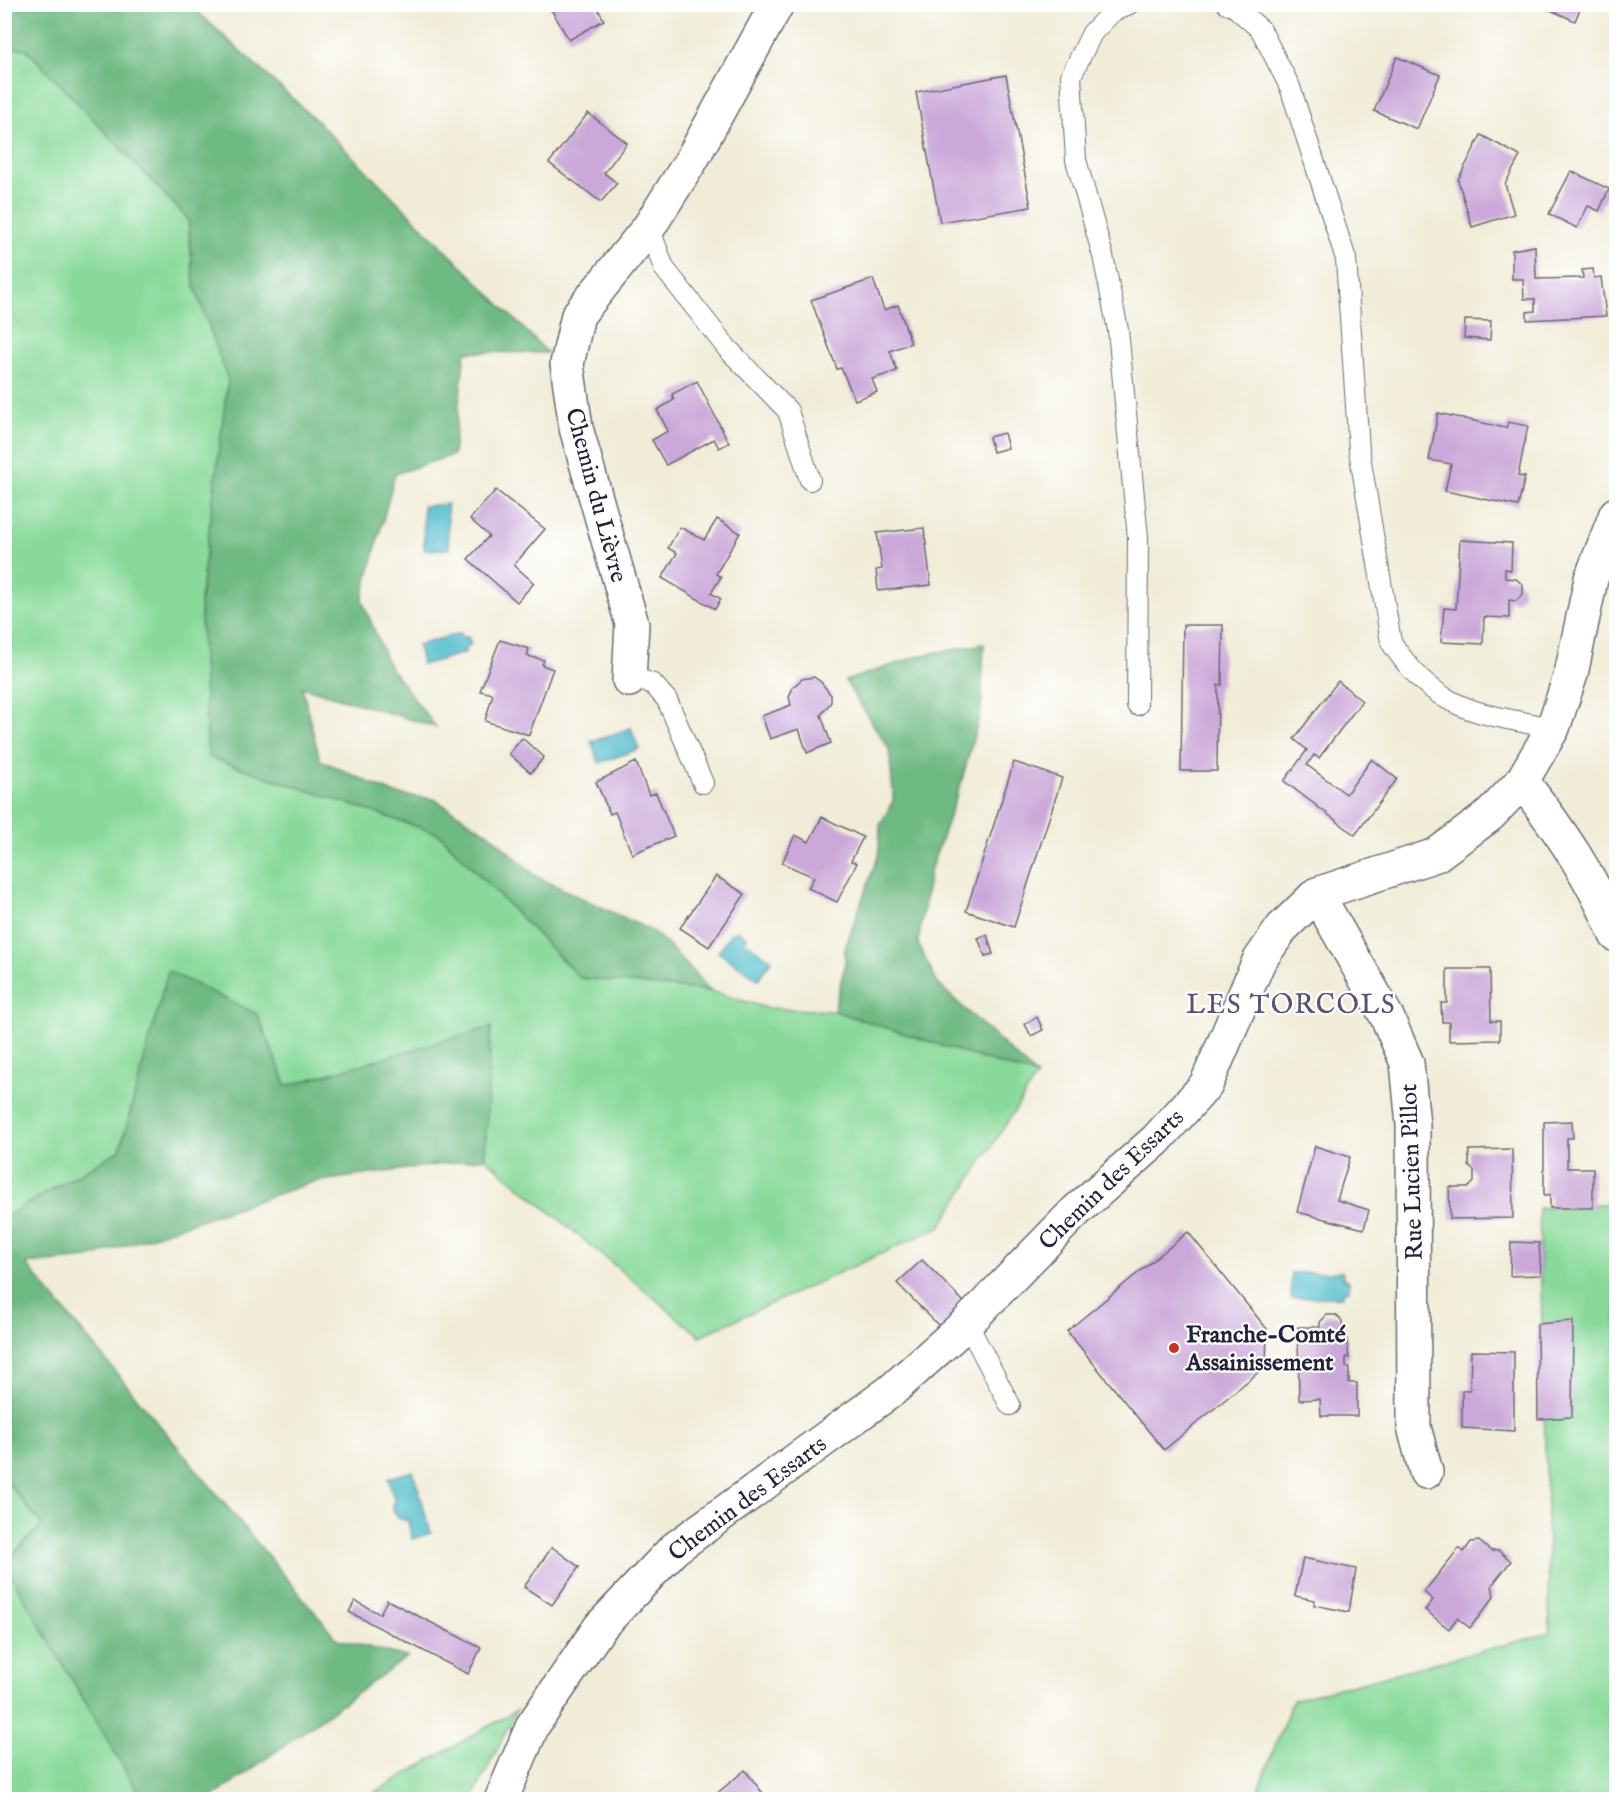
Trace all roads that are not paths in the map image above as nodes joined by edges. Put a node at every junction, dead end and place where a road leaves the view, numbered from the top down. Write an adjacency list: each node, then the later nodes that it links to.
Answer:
1 (777, 4): 4 (street, Chemin du Lièvre)
2 (1129, 4): 8 (lane)
3 (1227, 4): 9 (lane)
4 (649, 227): 5 (lane); 7 (street, Chemin du Lièvre)
5 (810, 480)
6 (1617, 513): 9 (street, Chemin des Essarts)
7 (629, 678): 11 (lane)
8 (1137, 705)
9 (1553, 728): 10 (street, Chemin des Essarts)
10 (1522, 781): 12 (street, Chemin des Essarts); 13 (street)
11 (703, 783)
12 (1317, 894): 14 (street, Chemin des Essarts); 16 (street, Rue Lucien Pillot)
13 (1617, 935)
14 (967, 1323): 15 (lane); 17 (street, Chemin des Essarts)
15 (1010, 1405)
16 (1426, 1472)
17 (501, 1800)

